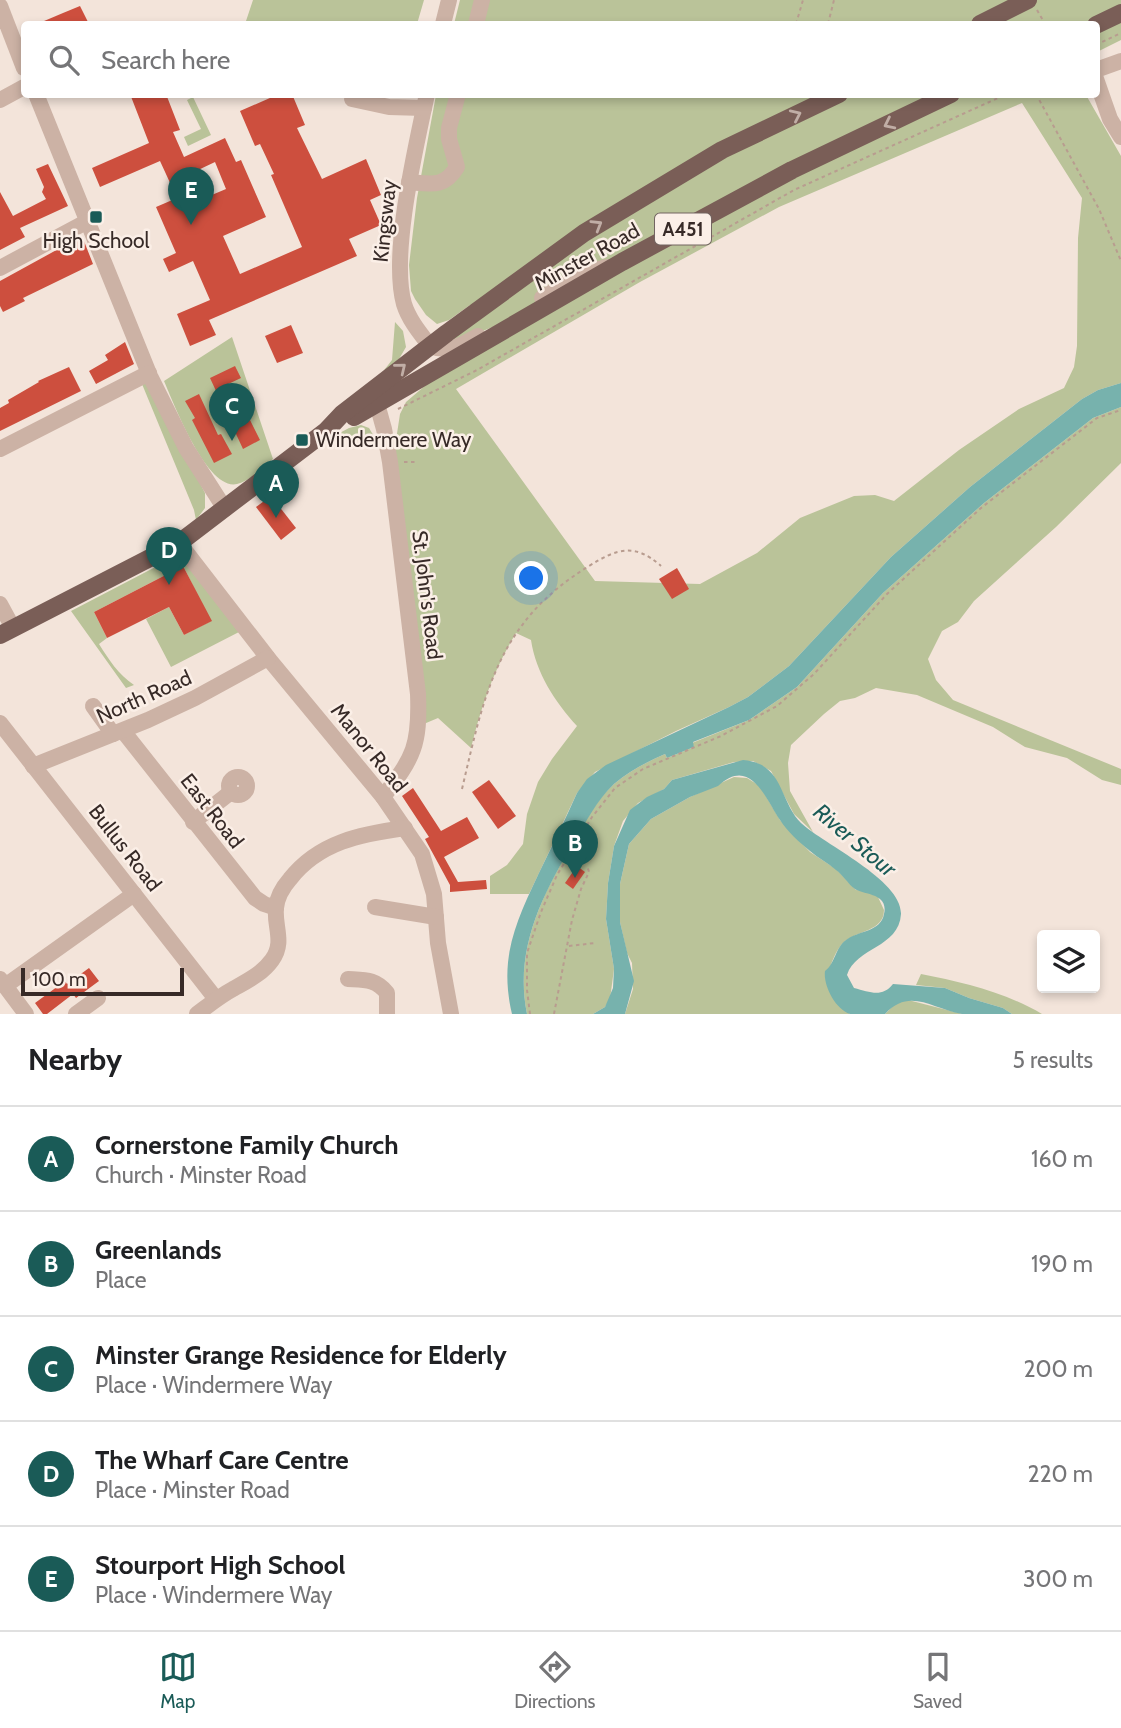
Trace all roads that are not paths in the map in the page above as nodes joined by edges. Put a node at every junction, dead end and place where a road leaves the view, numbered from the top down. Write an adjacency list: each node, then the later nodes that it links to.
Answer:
1 (449, 0): 6 (street)
2 (482, 0): 7 (street)
3 (1028, 0): 8 (main road)
4 (0, 6): 10 (street)
5 (1121, 13): 9 (main road)
6 (444, 21)
7 (477, 21)
8 (986, 21)
9 (1100, 24)
10 (21, 60)
11 (1121, 61): 12 (street)
12 (1100, 68)
13 (1100, 88): 22 (street)
14 (21, 89): 20 (street)
15 (38, 98): 24 (street)
16 (457, 98): 23 (street)
17 (831, 98): 27 (main road, Minster Road / A451, one-way to 17)
18 (943, 98): 25 (main road, Minster Road / A451, one-way to 25)
19 (352, 99): 21 (street)
20 (0, 100)
21 (425, 101): 23 (street, Kingsway)
22 (1121, 137)
23 (410, 182): 27 (street, Kingsway)
24 (86, 222): 26 (street); 28 (street)
25 (622, 262): 27 (street); 29 (main road, Minster Road / A451)
26 (0, 268)
27 (430, 345): 29 (street); 30 (main road, Minster Road / A451, one-way to 27)
28 (149, 373): 31 (street); 32 (street)
29 (422, 376): 30 (main road, Minster Road / A451)
30 (377, 404): 32 (main road, Minster Road / A451); 42 (street, St. John's Road)
31 (0, 449)
32 (225, 509): 33 (main road, Minster Road / A451)
33 (179, 543): 35 (main road, Minster Road / A451); 36 (street, Manor Road)
34 (0, 604): 35 (street)
35 (7, 632)
36 (268, 658): 39 (street, North Road); 42 (street, Manor Road)
37 (93, 706): 39 (street, East Road)
38 (0, 723): 40 (street, Bullus Road)
39 (118, 732): 40 (street, North Road); 43 (street, East Road)
40 (33, 766): 45 (street, Bullus Road)
41 (231, 792): 43 (street)
42 (383, 797): 44 (street, Manor Road)
43 (193, 822): 47 (street, East Road)
44 (405, 828): 47 (street); 48 (street, Manor Road)
45 (134, 894): 50 (street); 52 (street, Bullus Road)
46 (375, 907): 48 (street)
47 (276, 908): 52 (street)
48 (436, 917): 57 (street, Manor Road)
49 (348, 979): 56 (street)
50 (3, 982): 53 (street)
51 (98, 998): 54 (street)
52 (216, 999): 55 (street)
53 (26, 1014)
54 (76, 1014)
55 (197, 1014)
56 (387, 1014)
57 (451, 1014)

